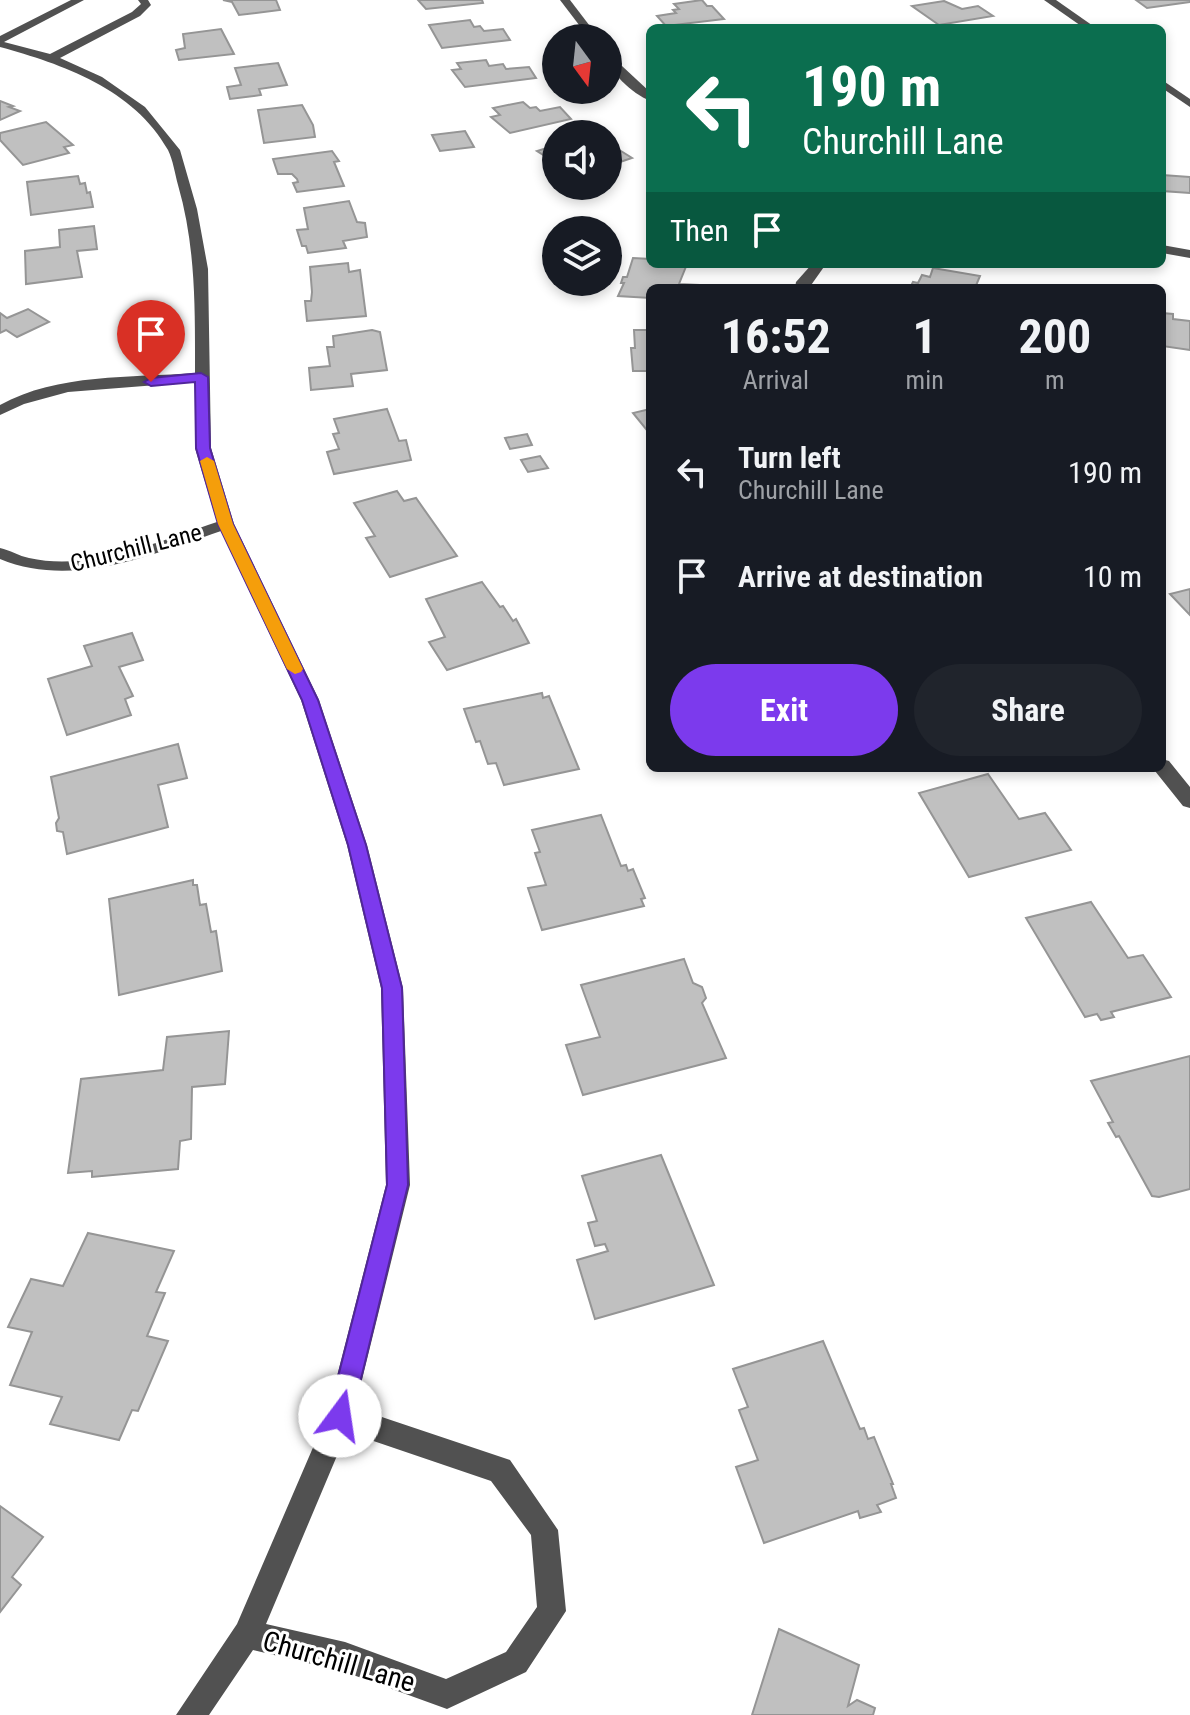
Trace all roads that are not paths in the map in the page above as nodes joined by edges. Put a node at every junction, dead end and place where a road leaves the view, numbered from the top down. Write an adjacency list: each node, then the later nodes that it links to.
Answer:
1 (79, 0): 7 (street, Churchill Lane)
2 (143, 0): 8 (street)
3 (565, 0): 5 (street)
4 (1049, 0): 6 (street)
5 (583, 24)
6 (1085, 24)
7 (0, 42): 8 (street, Churchill Lane)
8 (51, 58): 17 (street, Churchill Lane)
9 (622, 74): 11 (street)
10 (1166, 86): 12 (street)
11 (646, 95)
12 (1190, 104)
13 (1166, 250): 14 (street)
14 (1190, 254)
15 (815, 268): 16 (street)
16 (803, 284)
17 (201, 377): 18 (street); 19 (street, Churchill Lane)
18 (0, 411)
19 (226, 524): 20 (street, Churchill Lane); 23 (street, Churchill Lane)
20 (0, 553)
21 (1166, 771): 22 (street)
22 (1190, 801)
23 (340, 1416): 24 (street, Churchill Lane); 24 (street, Churchill Lane)
24 (247, 1634): 25 (street, Churchill Lane)
25 (191, 1715)

